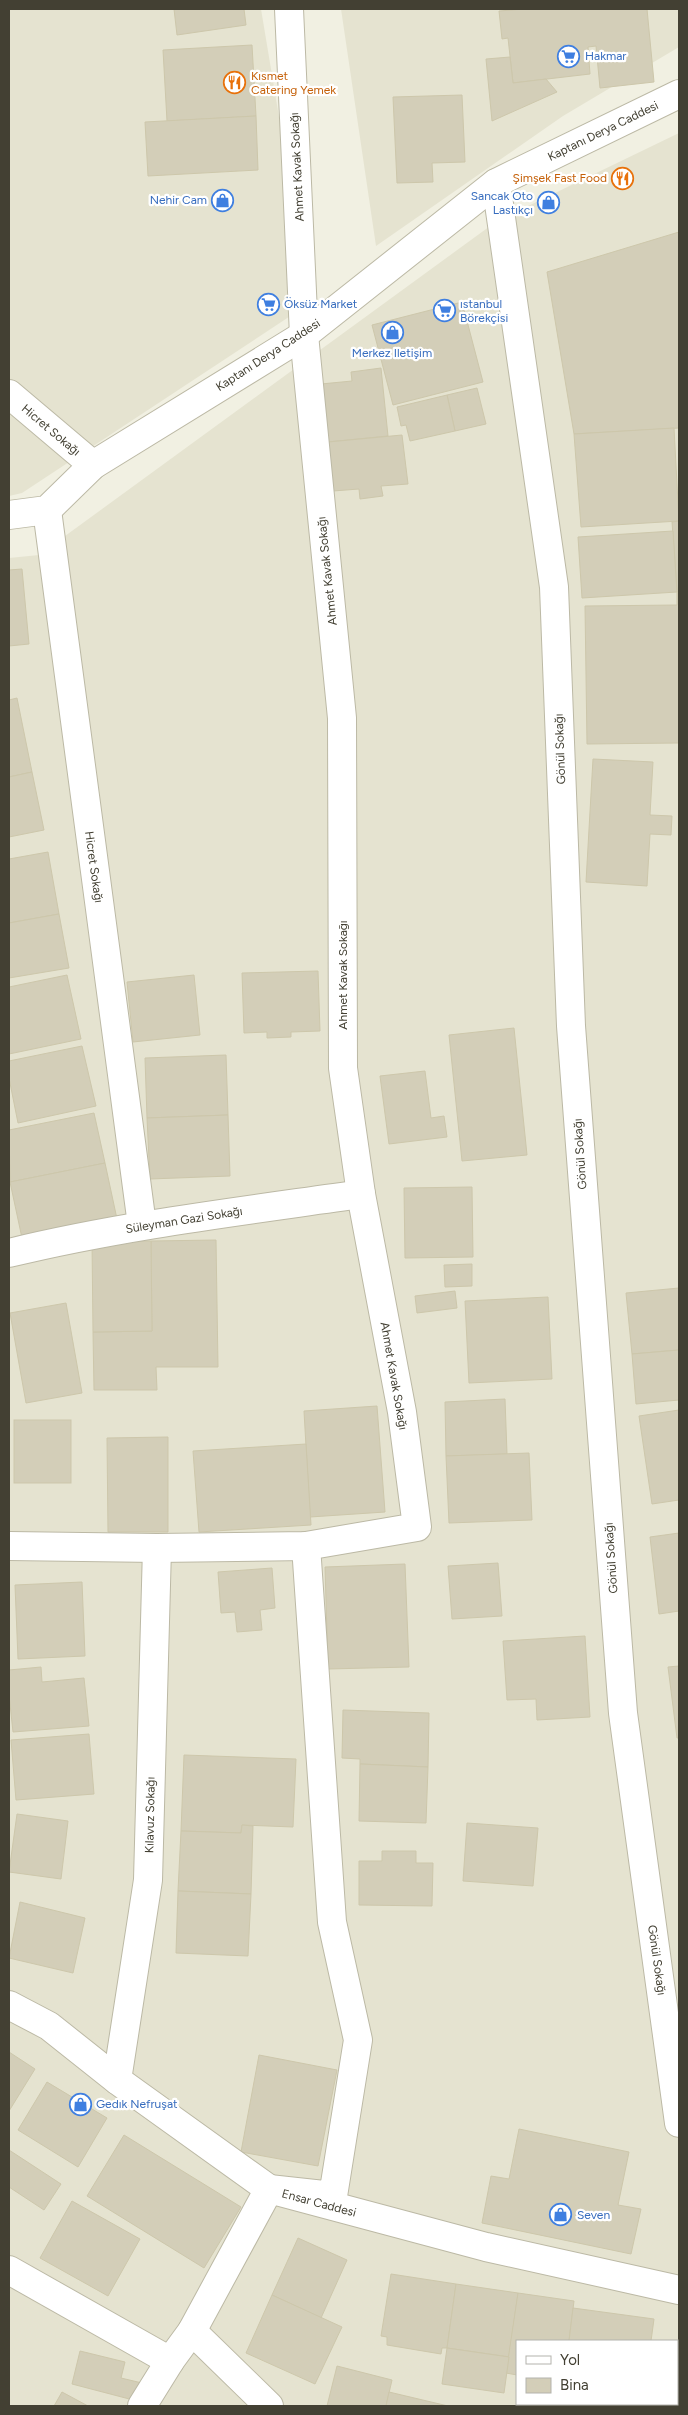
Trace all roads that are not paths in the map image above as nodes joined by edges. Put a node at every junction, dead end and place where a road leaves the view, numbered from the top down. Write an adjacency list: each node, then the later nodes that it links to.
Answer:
1 (289, 9): 4 (street, Ahmet Kavak Sokağı)
2 (679, 94): 3 (street, Kaptanı Derya Caddesi)
3 (496, 183): 4 (street, Kaptanı Derya Caddesi); 17 (street, Gönül Sokağı)
4 (304, 335): 6 (street, Kaptanı Derya Caddesi); 9 (street, Ahmet Kavak Sokağı)
5 (9, 394): 6 (street, Hicret Sokağı)
6 (93, 465): 7 (street, Kaptanı Derya Caddesi)
7 (47, 510): 8 (street); 10 (street, Hicret Sokağı)
8 (9, 515)
9 (361, 1194): 10 (street, Süleyman Gazi Sokağı); 13 (street, Ahmet Kavak Sokağı)
10 (142, 1225): 11 (street, Süleyman Gazi Sokağı)
11 (9, 1254)
12 (9, 1546): 14 (street, Ahmet Kavak Sokağı)
13 (306, 1546): 14 (street, Ahmet Kavak Sokağı); 18 (street)
14 (157, 1548): 16 (street, Kılavuz Sokağı)
15 (9, 2005): 16 (street, Ensar Caddesi)
16 (117, 2080): 18 (street, Ensar Caddesi)
17 (679, 2124)
18 (269, 2190): 20 (street, Ensar Caddesi); 21 (street)
19 (9, 2270): 22 (street)
20 (679, 2290)
21 (192, 2331): 22 (street); 24 (street)
22 (170, 2361): 23 (street)
23 (142, 2406)
24 (270, 2406)

